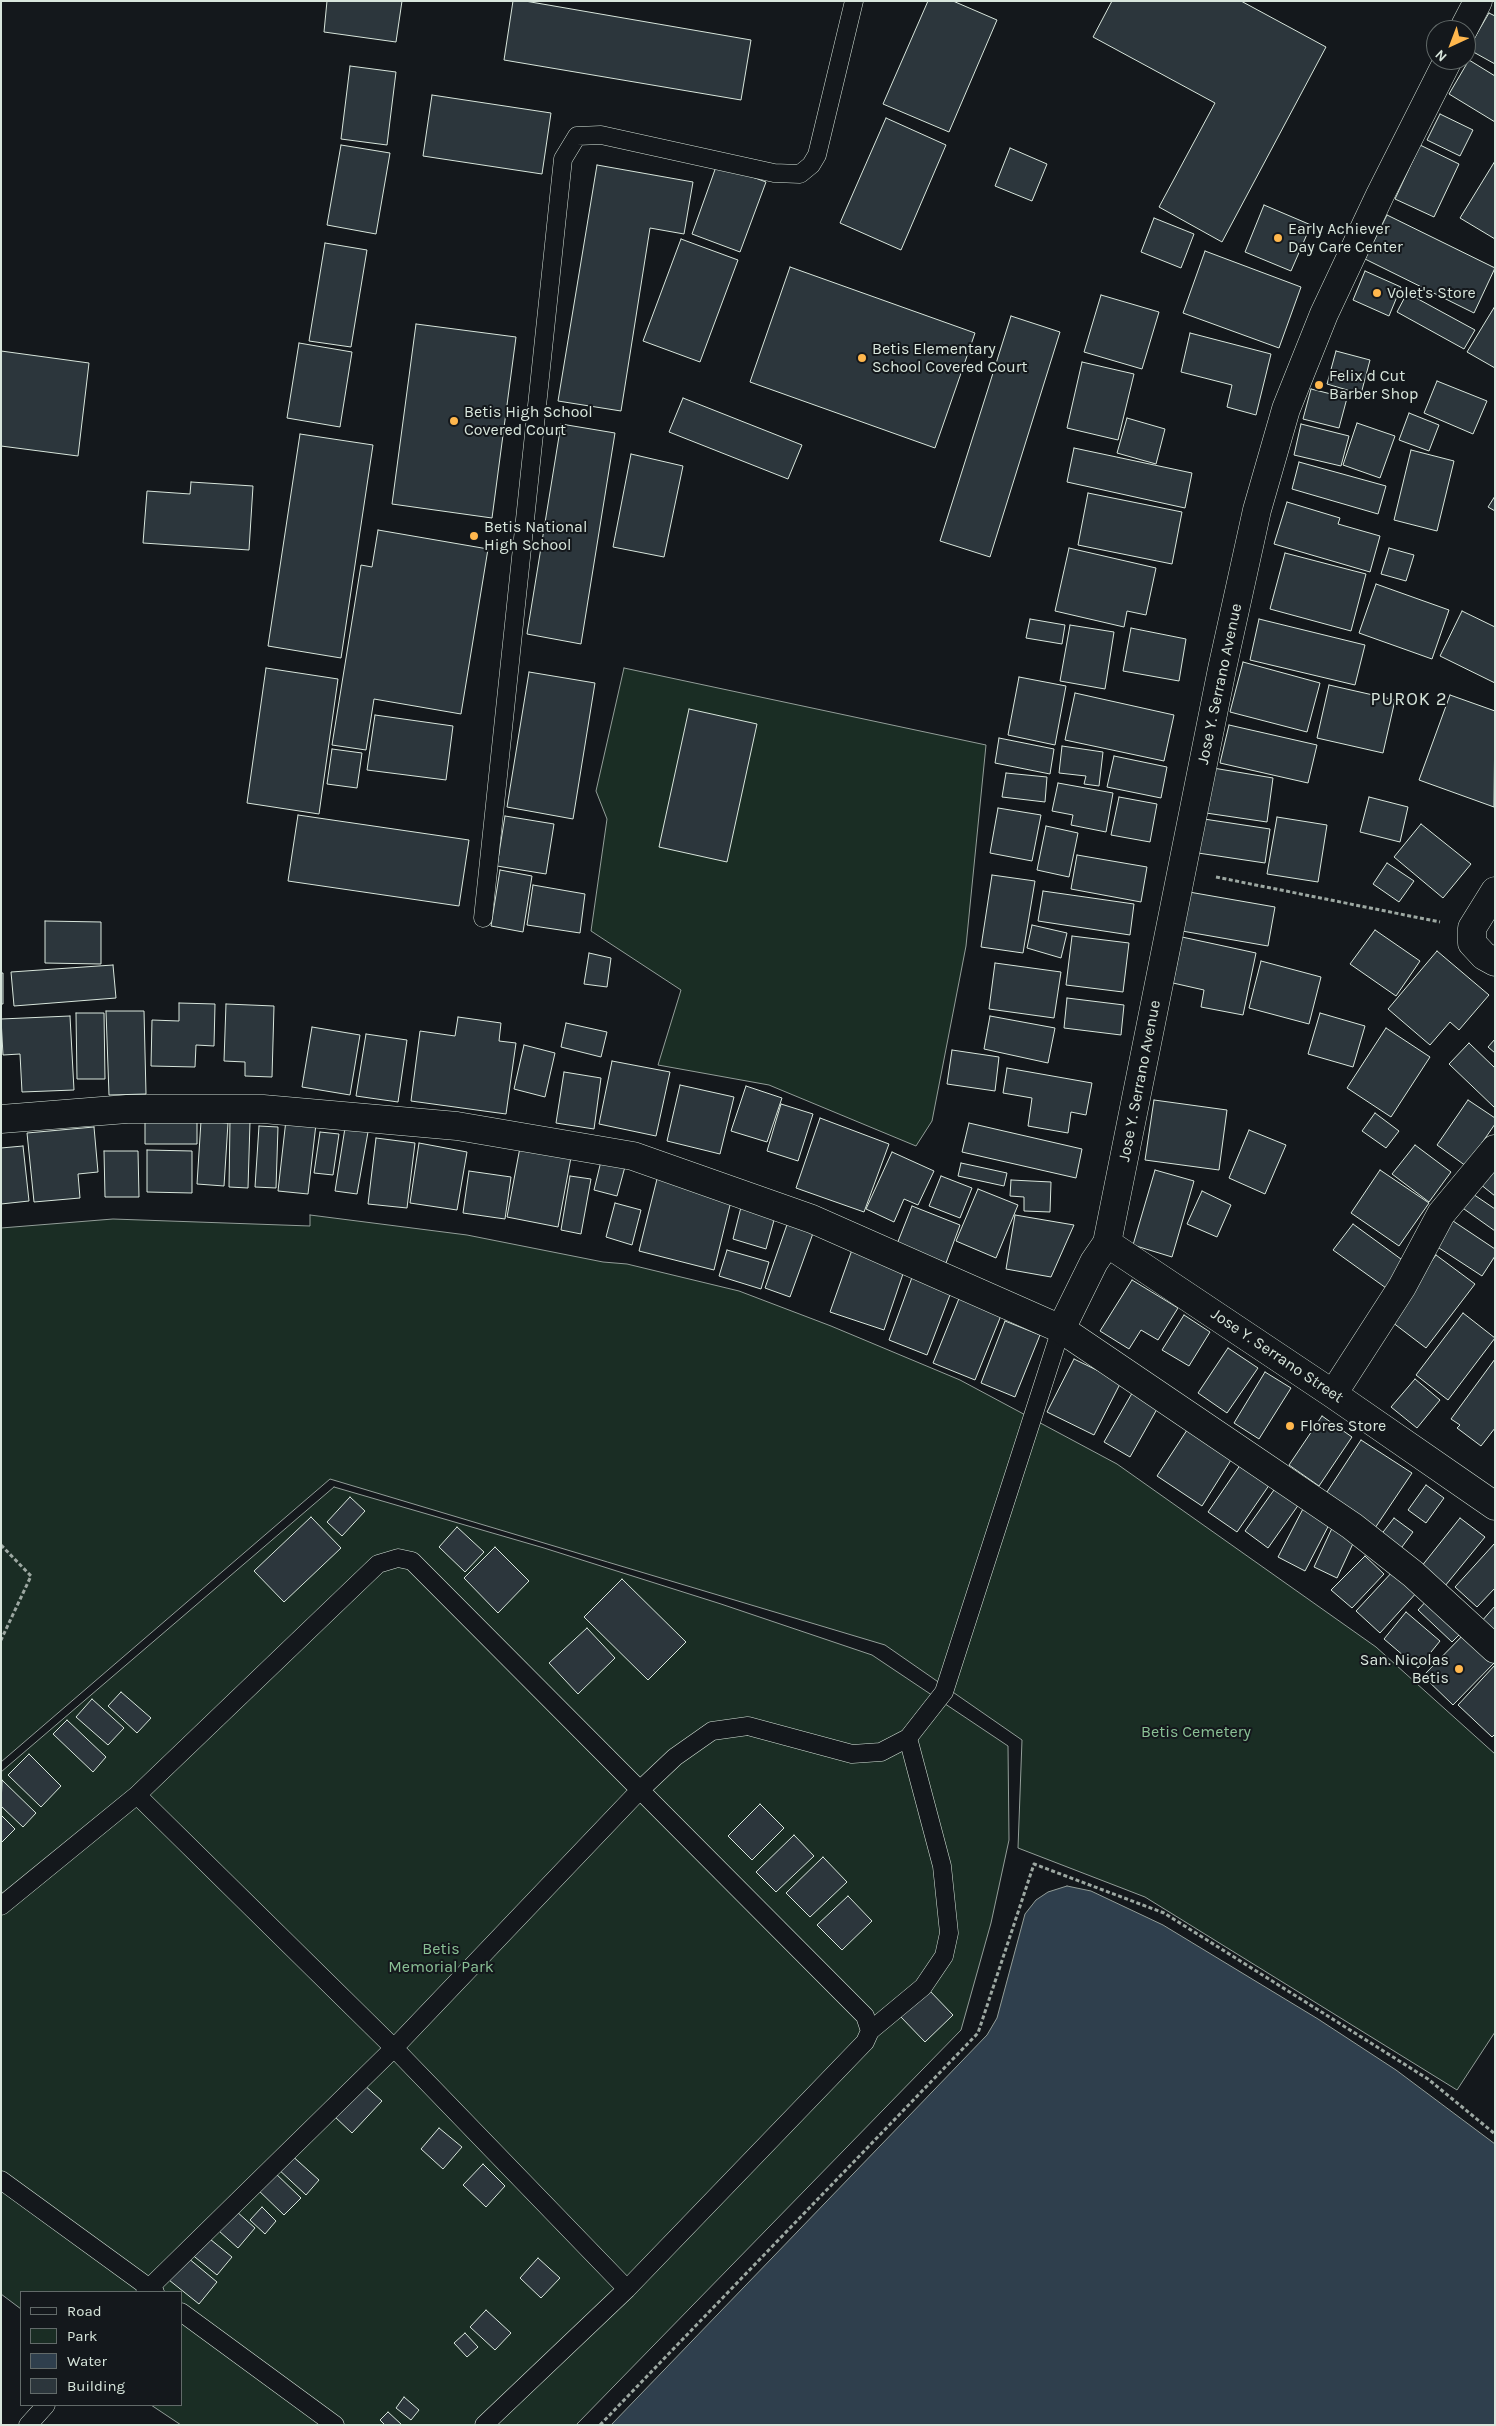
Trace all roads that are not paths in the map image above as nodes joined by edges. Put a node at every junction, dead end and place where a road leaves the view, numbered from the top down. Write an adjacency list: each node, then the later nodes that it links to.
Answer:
1 (854, 1): 6 (lane)
2 (1478, 1): 3 (street)
3 (1468, 20)
4 (1443, 70): 10 (street, Jose Y. Serrano Avenue)
5 (1495, 891): 7 (street)
6 (483, 918)
7 (1495, 962)
8 (1, 1119): 11 (street)
9 (1495, 1149): 12 (street)
10 (1107, 1243): 11 (street, Jose Y. Serrano Avenue); 12 (street, Jose Y. Serrano Street)
11 (1061, 1328): 14 (street); 15 (lane)
12 (1333, 1394): 13 (street, Jose Y. Serrano Street)
13 (1495, 1506)
14 (1495, 1649)
15 (908, 1738): 16 (lane); 19 (lane)
16 (639, 1791): 17 (lane); 19 (lane); 20 (lane)
17 (136, 1795): 18 (lane); 20 (lane)
18 (1, 1906)
19 (870, 2031): 22 (lane)
20 (394, 2048): 22 (lane); 23 (lane)
21 (1, 2180): 23 (lane)
22 (628, 2289): 28 (lane)
23 (149, 2291)
24 (182, 2313): 27 (lane)
25 (45, 2406): 26 (lane)
26 (28, 2425)
27 (335, 2425)
28 (484, 2425)

